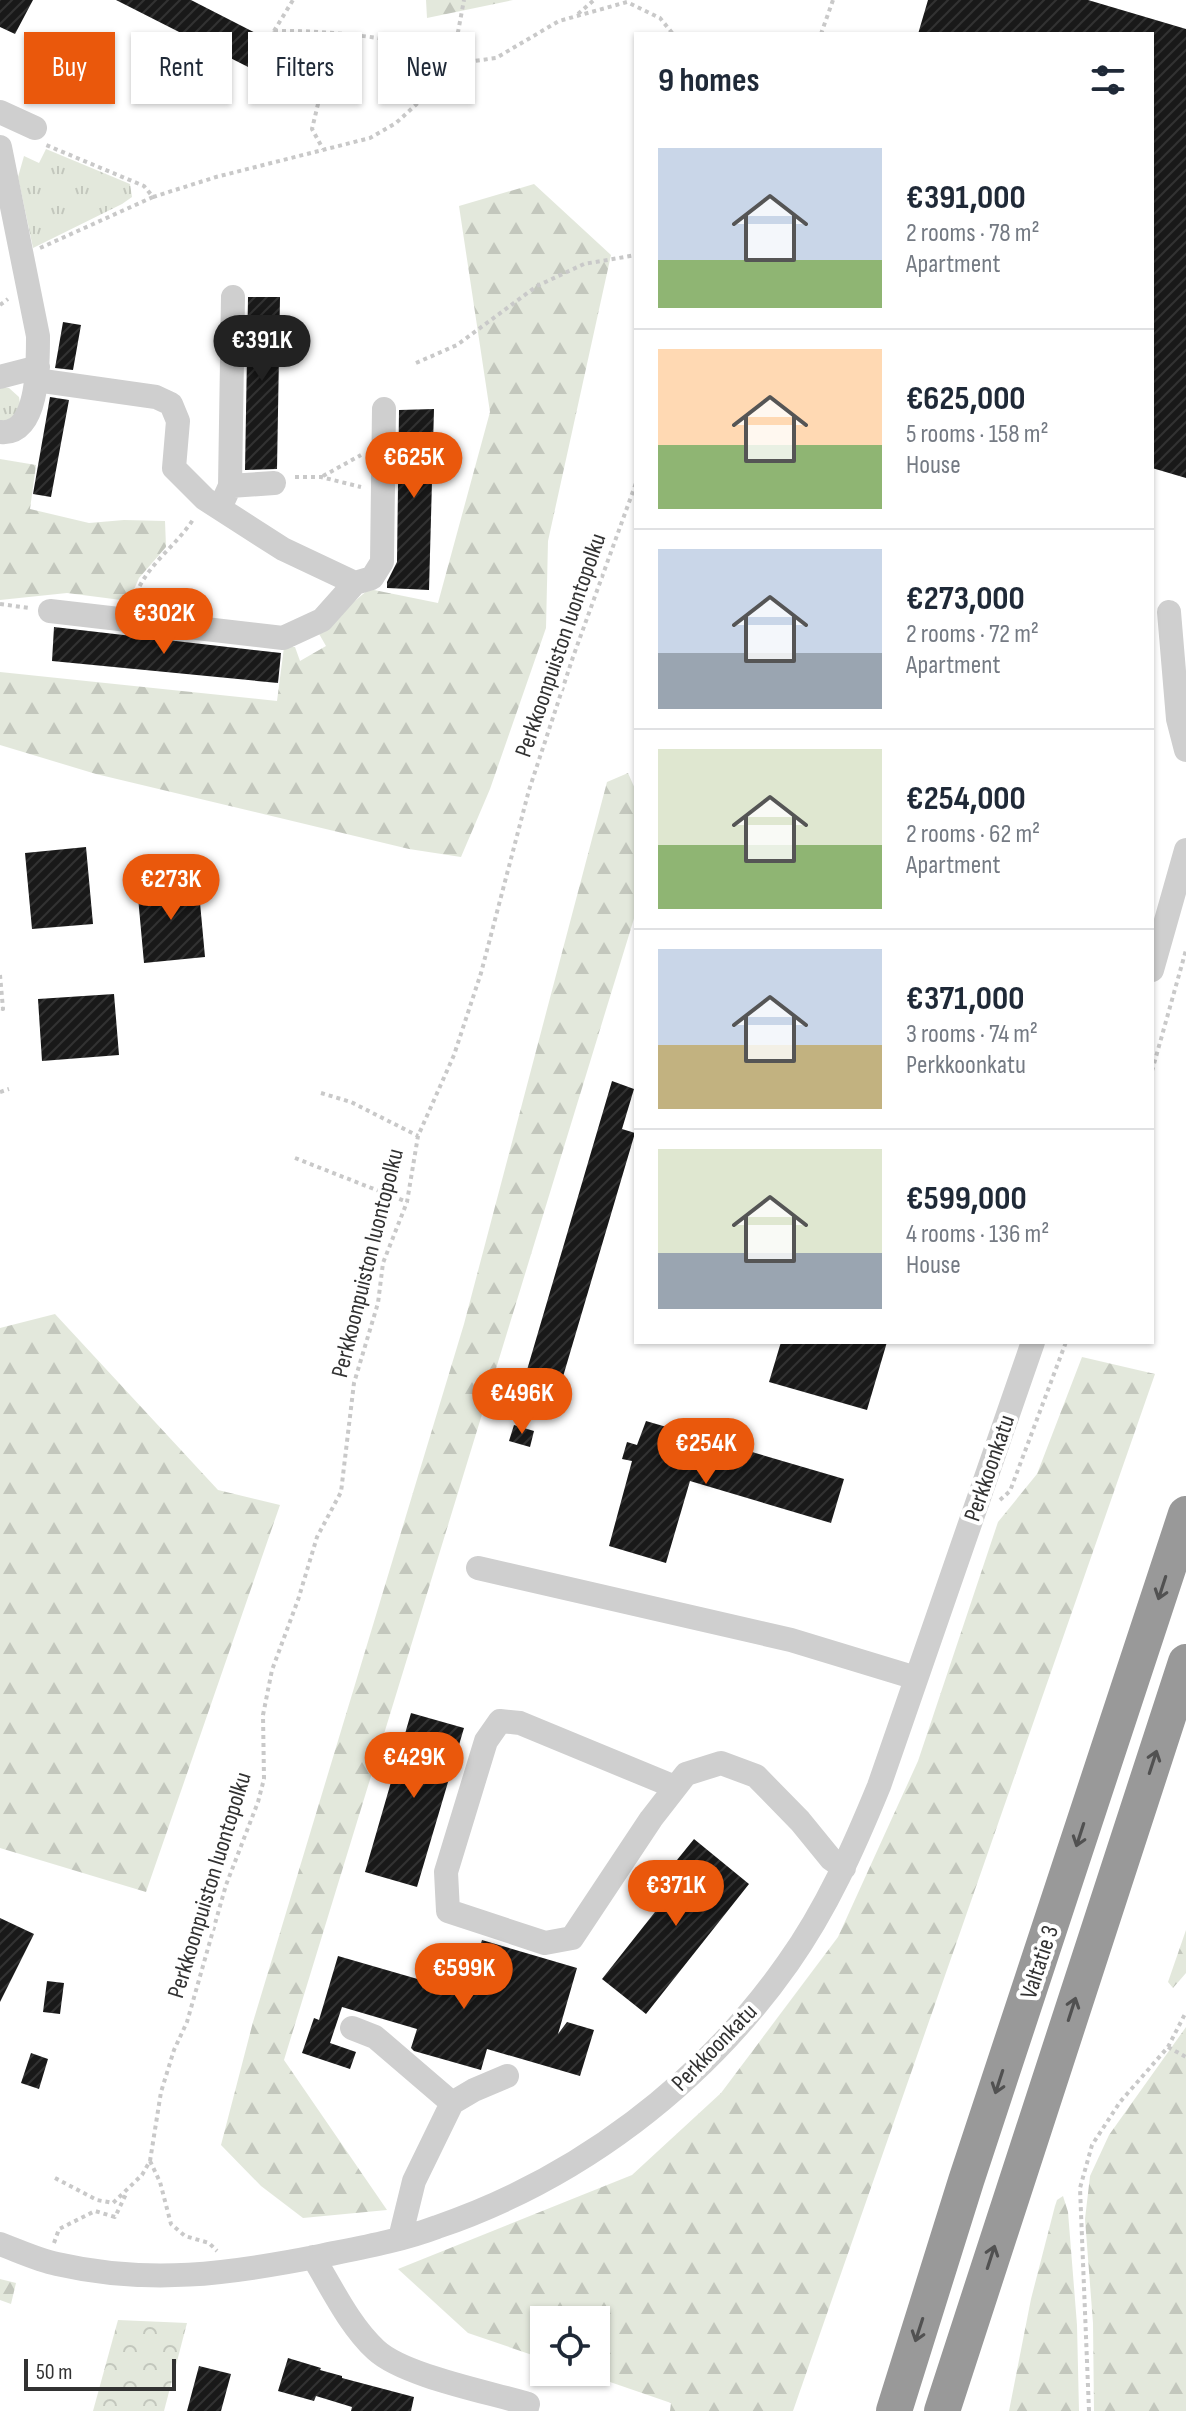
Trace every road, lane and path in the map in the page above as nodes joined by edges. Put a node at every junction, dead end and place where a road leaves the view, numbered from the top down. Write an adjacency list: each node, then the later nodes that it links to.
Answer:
1 (293, 0): 7 (path)
2 (464, 0): 8 (path)
3 (594, 0): 6 (path)
4 (833, 0): 10 (path)
5 (627, 1): 6 (path); 9 (path)
6 (575, 16): 12 (path)
7 (274, 31): 11 (path)
8 (458, 32)
9 (671, 32)
10 (822, 32)
11 (378, 37)
12 (475, 61)
13 (318, 104): 18 (path)
14 (417, 104): 18 (path)
15 (0, 112): 16 (street)
16 (35, 134): 19 (path)
17 (0, 147): 21 (street)
18 (323, 149): 19 (path)
19 (153, 197): 21 (path)
20 (634, 255): 23 (path)
21 (23, 256): 24 (street)
22 (233, 297): 33 (street)
23 (416, 363)
24 (37, 373): 25 (street); 27 (street); 33 (street)
25 (0, 377)
26 (384, 409): 28 (street)
27 (0, 432)
28 (384, 442): 29 (path); 32 (street)
29 (321, 477): 30 (path); 32 (path)
30 (284, 480): 33 (street)
31 (634, 489): 50 (path, Perkkoonpuiston luontopolku)
32 (383, 492): 34 (street)
33 (219, 498): 34 (street); 38 (path)
34 (355, 583): 38 (street)
35 (0, 604): 36 (path)
36 (50, 611): 38 (street)
37 (1169, 612): 39 (street)
38 (129, 620)
39 (1186, 750)
40 (1186, 850): 41 (street)
41 (1163, 891): 43 (street)
42 (1186, 950): 46 (path)
43 (1154, 956)
44 (0, 975): 45 (path)
45 (0, 1008)
46 (1154, 1064)
47 (9, 1089): 48 (path)
48 (0, 1092)
49 (321, 1093): 50 (path)
50 (418, 1136): 52 (path, Perkkoonpuiston luontopolku)
51 (295, 1158): 52 (path)
52 (407, 1202): 68 (path, Perkkoonpuiston luontopolku)
53 (1032, 1344): 59 (street, Perkkoonkatu)
54 (1065, 1344): 55 (path)
55 (993, 1500)
56 (1186, 1514): 79 (highway, Valtatie 3, one-way to 79)
57 (478, 1568): 59 (street)
58 (1186, 1662): 80 (highway, Valtatie 3, one-way to 58)
59 (916, 1678): 61 (street, Perkkoonkatu)
60 (675, 1787): 60 (street); 61 (street)
61 (844, 1868): 71 (street, Perkkoonkatu)
62 (1186, 2012): 64 (path)
63 (352, 2028): 67 (street)
64 (1168, 2047): 65 (path); 81 (path)
65 (1186, 2057)
66 (507, 2076): 67 (street)
67 (452, 2103): 71 (street)
68 (150, 2161): 70 (path, Perkkoonpuiston luontopolku); 76 (path)
69 (55, 2178): 70 (path)
70 (128, 2190): 74 (path, Perkkoonpuiston luontopolku)
71 (400, 2238): 77 (street, Perkkoonkatu)
72 (42, 2242): 74 (path)
73 (0, 2244): 77 (street, Perkkoonkatu)
74 (53, 2245): 75 (path)
75 (64, 2248)
76 (209, 2257)
77 (313, 2257): 78 (street)
78 (526, 2411)
79 (894, 2411)
80 (942, 2411)
81 (1089, 2411)

